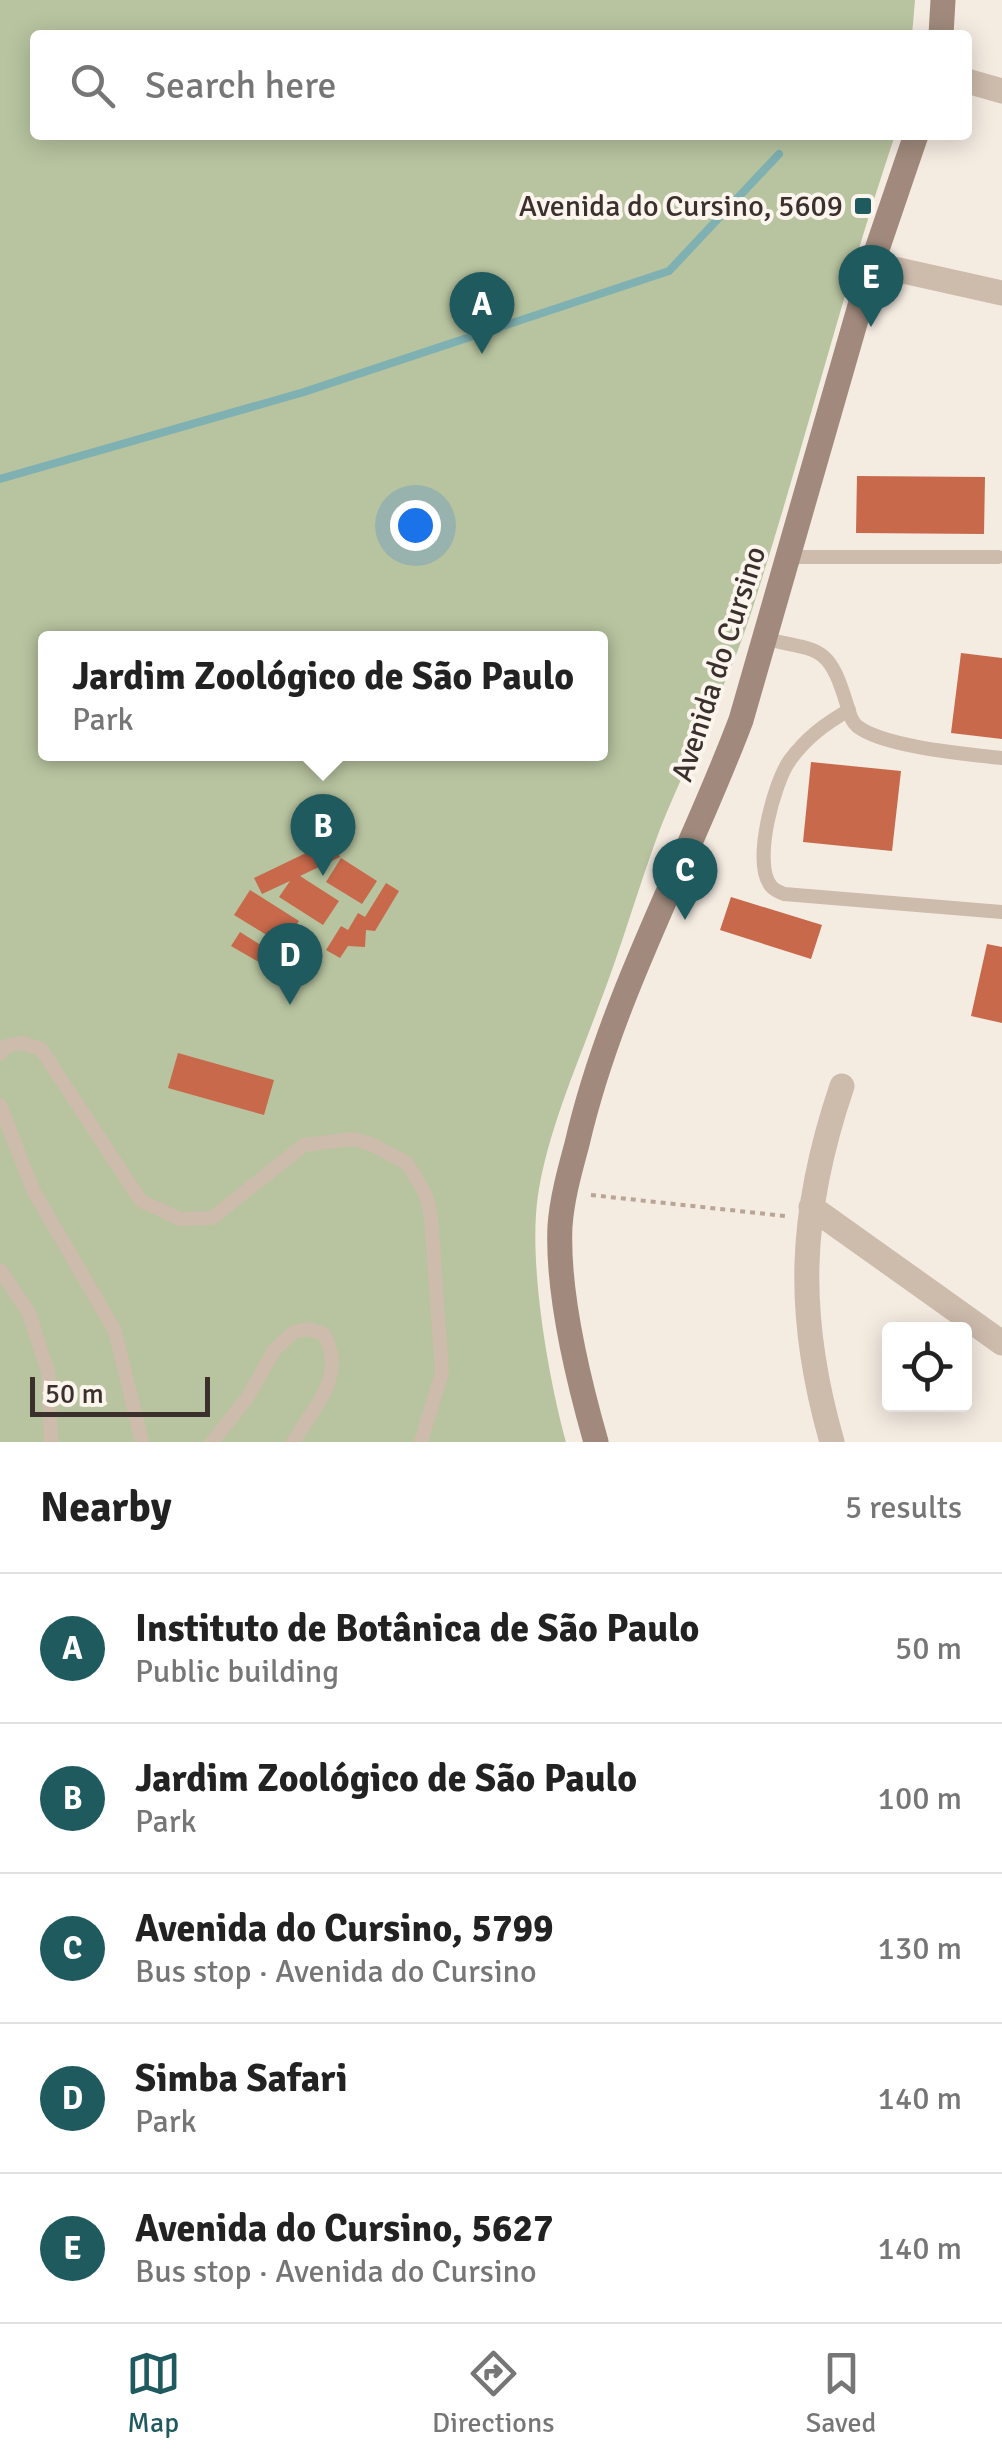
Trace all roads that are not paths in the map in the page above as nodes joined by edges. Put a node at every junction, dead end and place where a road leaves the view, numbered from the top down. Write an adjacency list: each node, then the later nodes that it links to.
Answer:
1 (942, 0): 2 (main road)
2 (941, 30)
3 (972, 82): 4 (street)
4 (1002, 91)
5 (914, 140): 6 (main road, Avenida do Cursino)
6 (872, 264): 7 (street); 9 (main road, Avenida do Cursino)
7 (1002, 293)
8 (998, 556): 9 (lane)
9 (788, 557): 10 (main road, Avenida do Cursino)
10 (765, 640): 11 (lane); 25 (main road, Avenida do Cursino)
11 (849, 710): 12 (lane); 13 (lane)
12 (1002, 758)
13 (1002, 912)
14 (0, 1054): 24 (lane)
15 (842, 1086): 17 (street)
16 (0, 1106): 21 (lane)
17 (811, 1213): 19 (street); 26 (street)
18 (0, 1270): 20 (lane)
19 (1002, 1343)
20 (51, 1442)
21 (142, 1442)
22 (212, 1442): 23 (lane)
23 (293, 1442)
24 (420, 1442)
25 (596, 1442)
26 (832, 1442)

